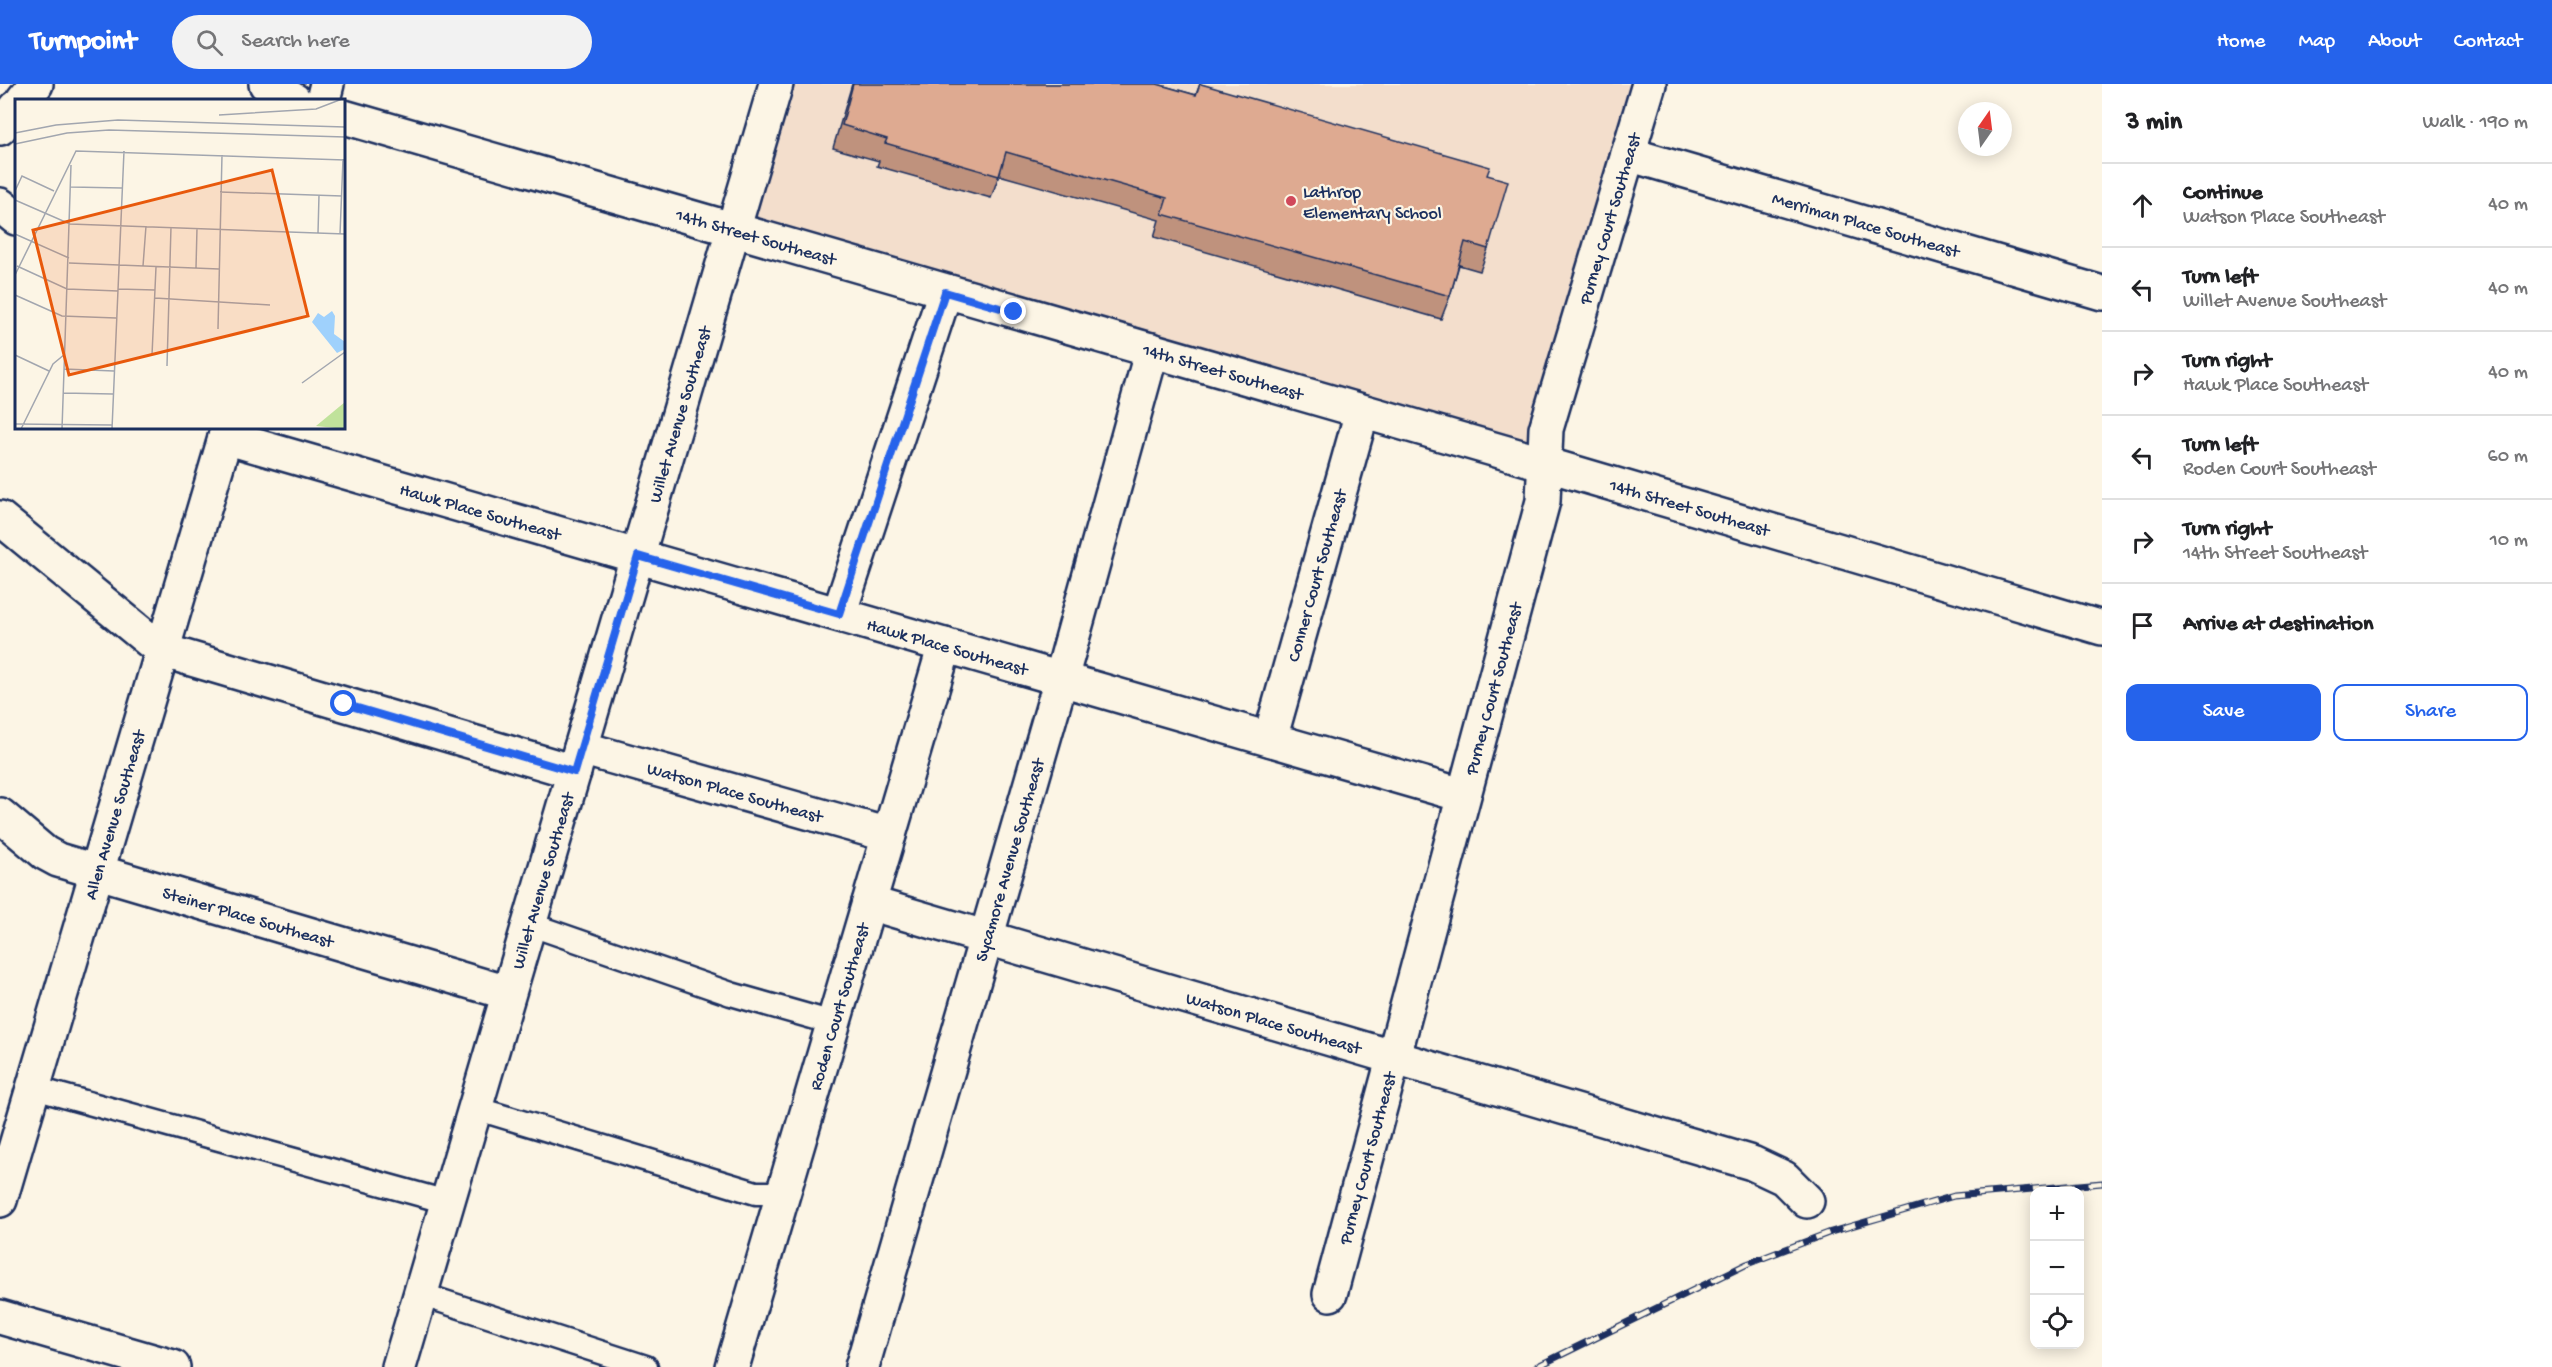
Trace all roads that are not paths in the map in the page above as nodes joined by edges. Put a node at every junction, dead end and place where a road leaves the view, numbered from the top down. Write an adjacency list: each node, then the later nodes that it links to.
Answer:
1 (36, 84): 6 (street)
2 (266, 84): 7 (street)
3 (327, 84): 8 (street)
4 (776, 84): 15 (street, Willet Avenue Southeast)
5 (1649, 84): 12 (street, Purney Court Southeast)
6 (24, 99)
7 (292, 99)
8 (323, 99)
9 (15, 109): 11 (street)
10 (345, 117): 15 (street, 14th Street Southeast)
11 (0, 129)
12 (1628, 154): 17 (street, Merriman Place Southeast); 21 (street, Purney Court Southeast)
13 (0, 205): 14 (street)
14 (15, 217)
15 (734, 231): 16 (street, 14th Street Southeast); 23 (street, Willet Avenue Southeast)
16 (945, 292): 18 (street, 14th Street Southeast); 24 (street)
17 (2102, 293)
18 (1152, 350): 19 (street, 14th Street Southeast); 28 (street, Sycamore Avenue Southeast)
19 (1362, 412): 21 (street, 14th Street Southeast); 29 (street, Conner Court Southeast)
20 (227, 432): 23 (street, Hawk Place Southeast); 27 (street, Allen Avenue Southeast)
21 (1545, 464): 25 (street, 14th Street Southeast); 31 (street, Purney Court Southeast)
22 (0, 518): 27 (street)
23 (638, 556): 24 (street, Hawk Place Southeast); 30 (street, Willet Avenue Southeast)
24 (839, 614): 26 (street, Hawk Place Southeast)
25 (2102, 628)
26 (945, 645): 28 (street, Hawk Place Southeast); 33 (street, Roden Court Southeast)
27 (161, 650): 30 (street, Watson Place Southeast); 34 (street, Allen Avenue Southeast)
28 (1061, 679): 29 (street, Hawk Place Southeast); 37 (street, Sycamore Avenue Southeast)
29 (1270, 739): 31 (street, Hawk Place Southeast)
30 (577, 760): 33 (street, Watson Place Southeast); 36 (street, Willet Avenue Southeast)
31 (1462, 795): 40 (street, Purney Court Southeast)
32 (0, 815): 34 (street, Steiner Place Southeast)
33 (889, 835): 35 (street, Roden Court Southeast)
34 (98, 871): 38 (street, Steiner Place Southeast); 41 (street, Allen Avenue Southeast)
35 (869, 903): 37 (street, Watson Place Southeast); 39 (street, Roden Court Southeast)
36 (529, 924): 38 (street, Willet Avenue Southeast); 39 (lane)
37 (986, 936): 40 (street, Watson Place Southeast); 54 (street, Sycamore Avenue Southeast)
38 (508, 993): 42 (street, Willet Avenue Southeast)
39 (833, 1023): 43 (street, Roden Court Southeast)
40 (1394, 1055): 45 (street, Watson Place Southeast); 48 (street, Purney Court Southeast)
41 (34, 1088): 44 (street, Allen Avenue Southeast); 46 (lane)
42 (475, 1108): 43 (lane); 46 (street, Willet Avenue Southeast)
43 (784, 1186): 53 (street, Roden Court Southeast)
44 (2, 1190)
45 (1807, 1201)
46 (447, 1202): 47 (street, Willet Avenue Southeast)
47 (420, 1294): 51 (street, Willet Avenue Southeast); 52 (lane)
48 (1330, 1294)
49 (0, 1317): 50 (street)
50 (173, 1367)
51 (399, 1367)
52 (646, 1367)
53 (732, 1367)
54 (862, 1367)

